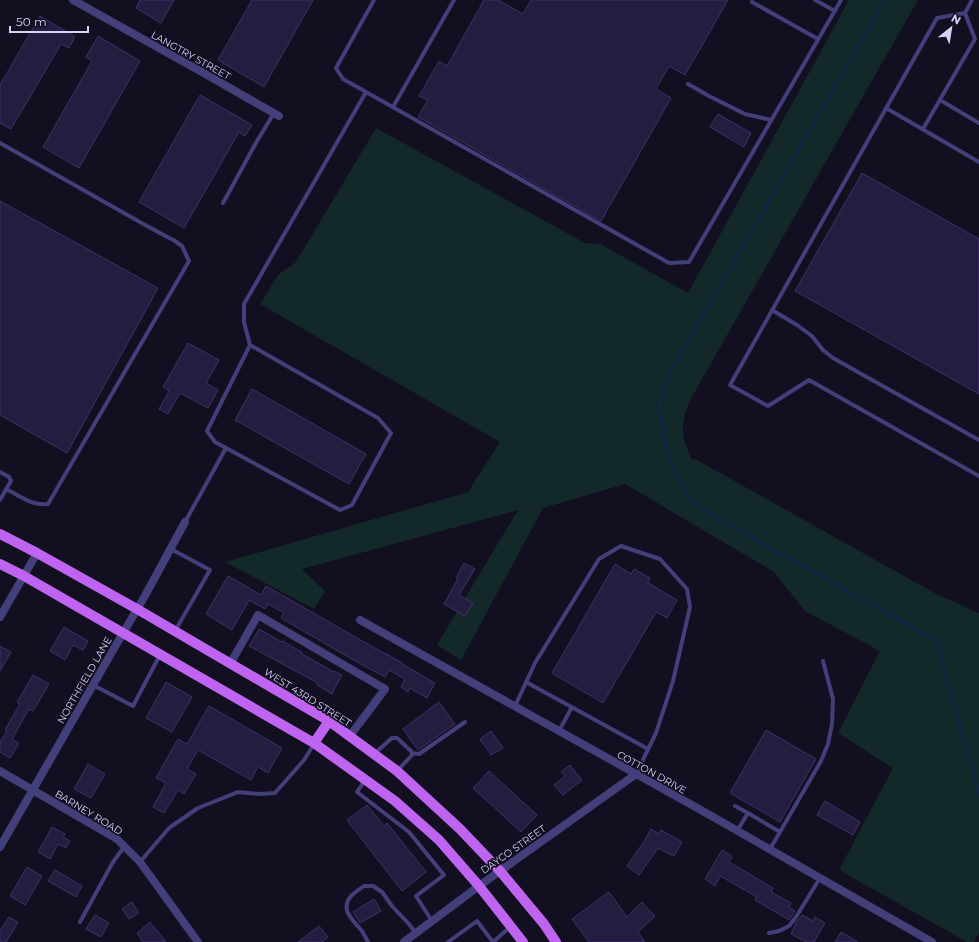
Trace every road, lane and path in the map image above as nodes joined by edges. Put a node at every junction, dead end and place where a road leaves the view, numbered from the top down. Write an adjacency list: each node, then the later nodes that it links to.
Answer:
1 (73, 0): 16 (street, LANGTRY STREET)
2 (374, 0): 12 (lane)
3 (454, 0): 14 (lane)
4 (815, 0): 8 (lane)
5 (841, 0): 8 (lane)
6 (972, 0): 9 (lane)
7 (752, 2): 10 (lane)
8 (835, 11): 10 (lane)
9 (965, 13): 13 (lane); 15 (lane)
10 (818, 39): 17 (lane)
11 (688, 84): 17 (lane)
12 (366, 92): 14 (lane); 24 (lane)
13 (940, 100): 18 (lane); 19 (lane)
14 (393, 107): 17 (lane)
15 (886, 108): 19 (lane); 23 (lane)
16 (276, 115): 22 (lane)
17 (771, 120)
18 (979, 123)
19 (923, 129): 21 (lane)
20 (0, 143): 29 (lane)
21 (979, 162)
22 (223, 203)
23 (772, 310): 25 (lane); 28 (lane)
24 (250, 345): 26 (lane); 26 (lane)
25 (979, 440)
26 (226, 448): 31 (lane)
27 (0, 472): 29 (lane)
28 (979, 476)
29 (6, 488): 30 (lane)
30 (0, 500)
31 (184, 522): 33 (street, NORTHFIELD LANE)
32 (0, 534): 34 (main road, WEST 43RD STREET)
33 (170, 549): 37 (street, NORTHFIELD LANE); 40 (lane)
34 (37, 553): 36 (street); 37 (main road, WEST 43RD STREET)
35 (0, 564): 36 (main road)
36 (24, 576): 38 (street); 41 (main road)
37 (137, 609): 40 (main road, WEST 43RD STREET); 41 (street, NORTHFIELD LANE)
38 (0, 617)
39 (360, 620): 47 (street, COTTON DRIVE)
40 (175, 632): 44 (main road, WEST 43RD STREET)
41 (123, 633): 42 (main road); 46 (street, NORTHFIELD LANE)
42 (161, 655): 46 (lane); 53 (main road)
43 (824, 661): 65 (lane)
44 (230, 664): 49 (main road, WEST 43RD STREET); 52 (street)
45 (526, 682): 47 (lane); 48 (lane); 54 (lane)
46 (93, 684): 61 (street, NORTHFIELD LANE)
47 (515, 706): 51 (street, COTTON DRIVE)
48 (572, 707): 51 (lane); 54 (lane)
49 (328, 722): 52 (main road, WEST 43RD STREET); 53 (main road)
50 (465, 722): 55 (lane)
51 (558, 731): 59 (street, COTTON DRIVE)
52 (349, 737): 56 (main road, WEST 43RD STREET)
53 (314, 743): 60 (main road); 69 (lane)
54 (648, 749): 59 (lane)
55 (412, 753): 56 (lane); 58 (lane)
56 (374, 754): 58 (main road, WEST 43RD STREET)
57 (0, 771): 61 (street, BARNEY ROAD)
58 (397, 771): 70 (main road, WEST 43RD STREET)
59 (636, 774): 64 (street, COTTON DRIVE); 70 (street, DAYCO STREET)
60 (366, 780): 72 (main road); 73 (lane)
61 (32, 789): 66 (street, NORTHFIELD LANE); 67 (street, BARNEY ROAD)
62 (735, 806): 63 (lane)
63 (748, 813): 64 (lane); 65 (lane)
64 (737, 831): 68 (street, COTTON DRIVE)
65 (780, 832): 68 (lane)
66 (0, 847)
67 (124, 847): 69 (street, BARNEY ROAD); 74 (lane)
68 (770, 850): 71 (street, COTTON DRIVE)
69 (140, 862): 78 (street, BARNEY ROAD)
70 (500, 871): 72 (street, DAYCO STREET); 84 (main road, WEST 43RD STREET)
71 (820, 878): 77 (lane); 85 (street, COTTON DRIVE)
72 (479, 886): 73 (street, DAYCO STREET); 75 (main road)
73 (432, 921): 76 (street, DAYCO STREET)
74 (80, 922)
75 (510, 926): 82 (lane); 83 (main road)
76 (416, 933): 79 (lane); 80 (street, DAYCO STREET)
77 (769, 933)
78 (198, 942)
79 (368, 942)
80 (404, 942)
81 (448, 942): 82 (lane)
82 (493, 942)
83 (522, 942)
84 (556, 942)
85 (932, 942)

